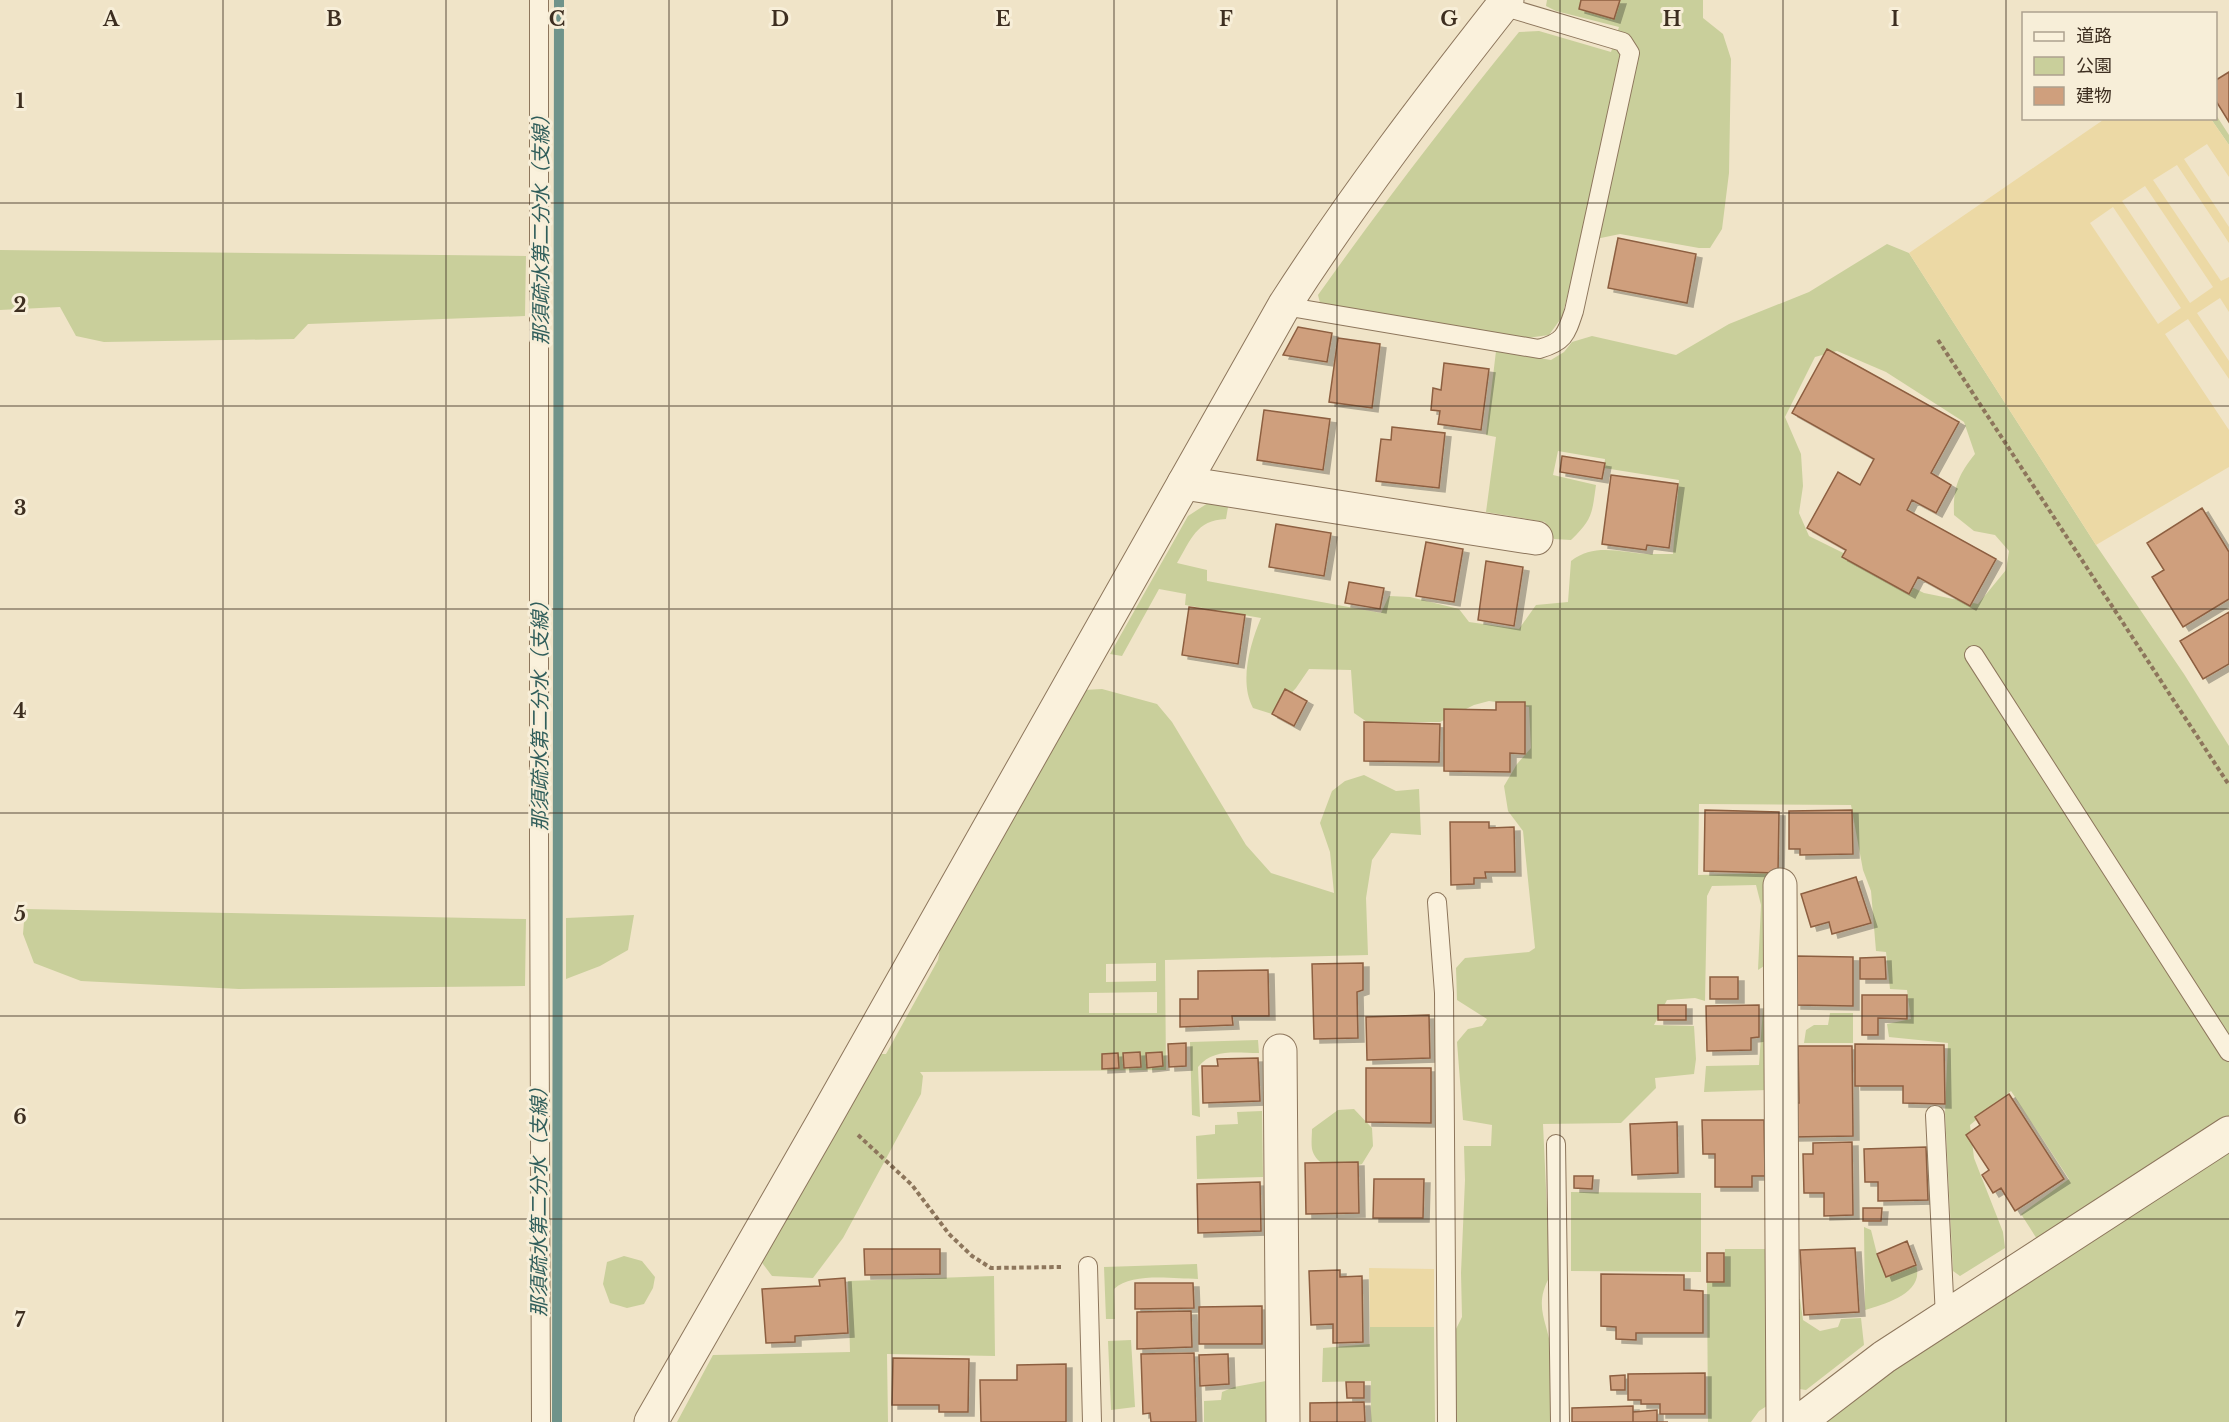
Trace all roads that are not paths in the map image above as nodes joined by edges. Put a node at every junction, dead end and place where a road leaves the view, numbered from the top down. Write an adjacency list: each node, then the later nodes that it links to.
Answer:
1 (539, 0): 16 (lane)
2 (1504, 3): 3 (street); 3 (lane)
3 (1284, 306): 4 (street)
4 (1184, 483): 5 (street); 17 (street)
5 (1536, 538)
6 (1974, 655): 10 (lane)
7 (1780, 885): 22 (street)
8 (1437, 902): 20 (lane)
9 (1280, 1051): 19 (street)
10 (2229, 1052)
11 (1935, 1115): 15 (lane)
12 (2229, 1133): 15 (street)
13 (1556, 1144): 21 (lane)
14 (1088, 1266): 18 (lane)
15 (1945, 1317): 23 (street)
16 (541, 1422)
17 (651, 1422)
18 (1092, 1422)
19 (1283, 1422)
20 (1448, 1422)
21 (1560, 1422)
22 (1783, 1422)
23 (1799, 1422)

